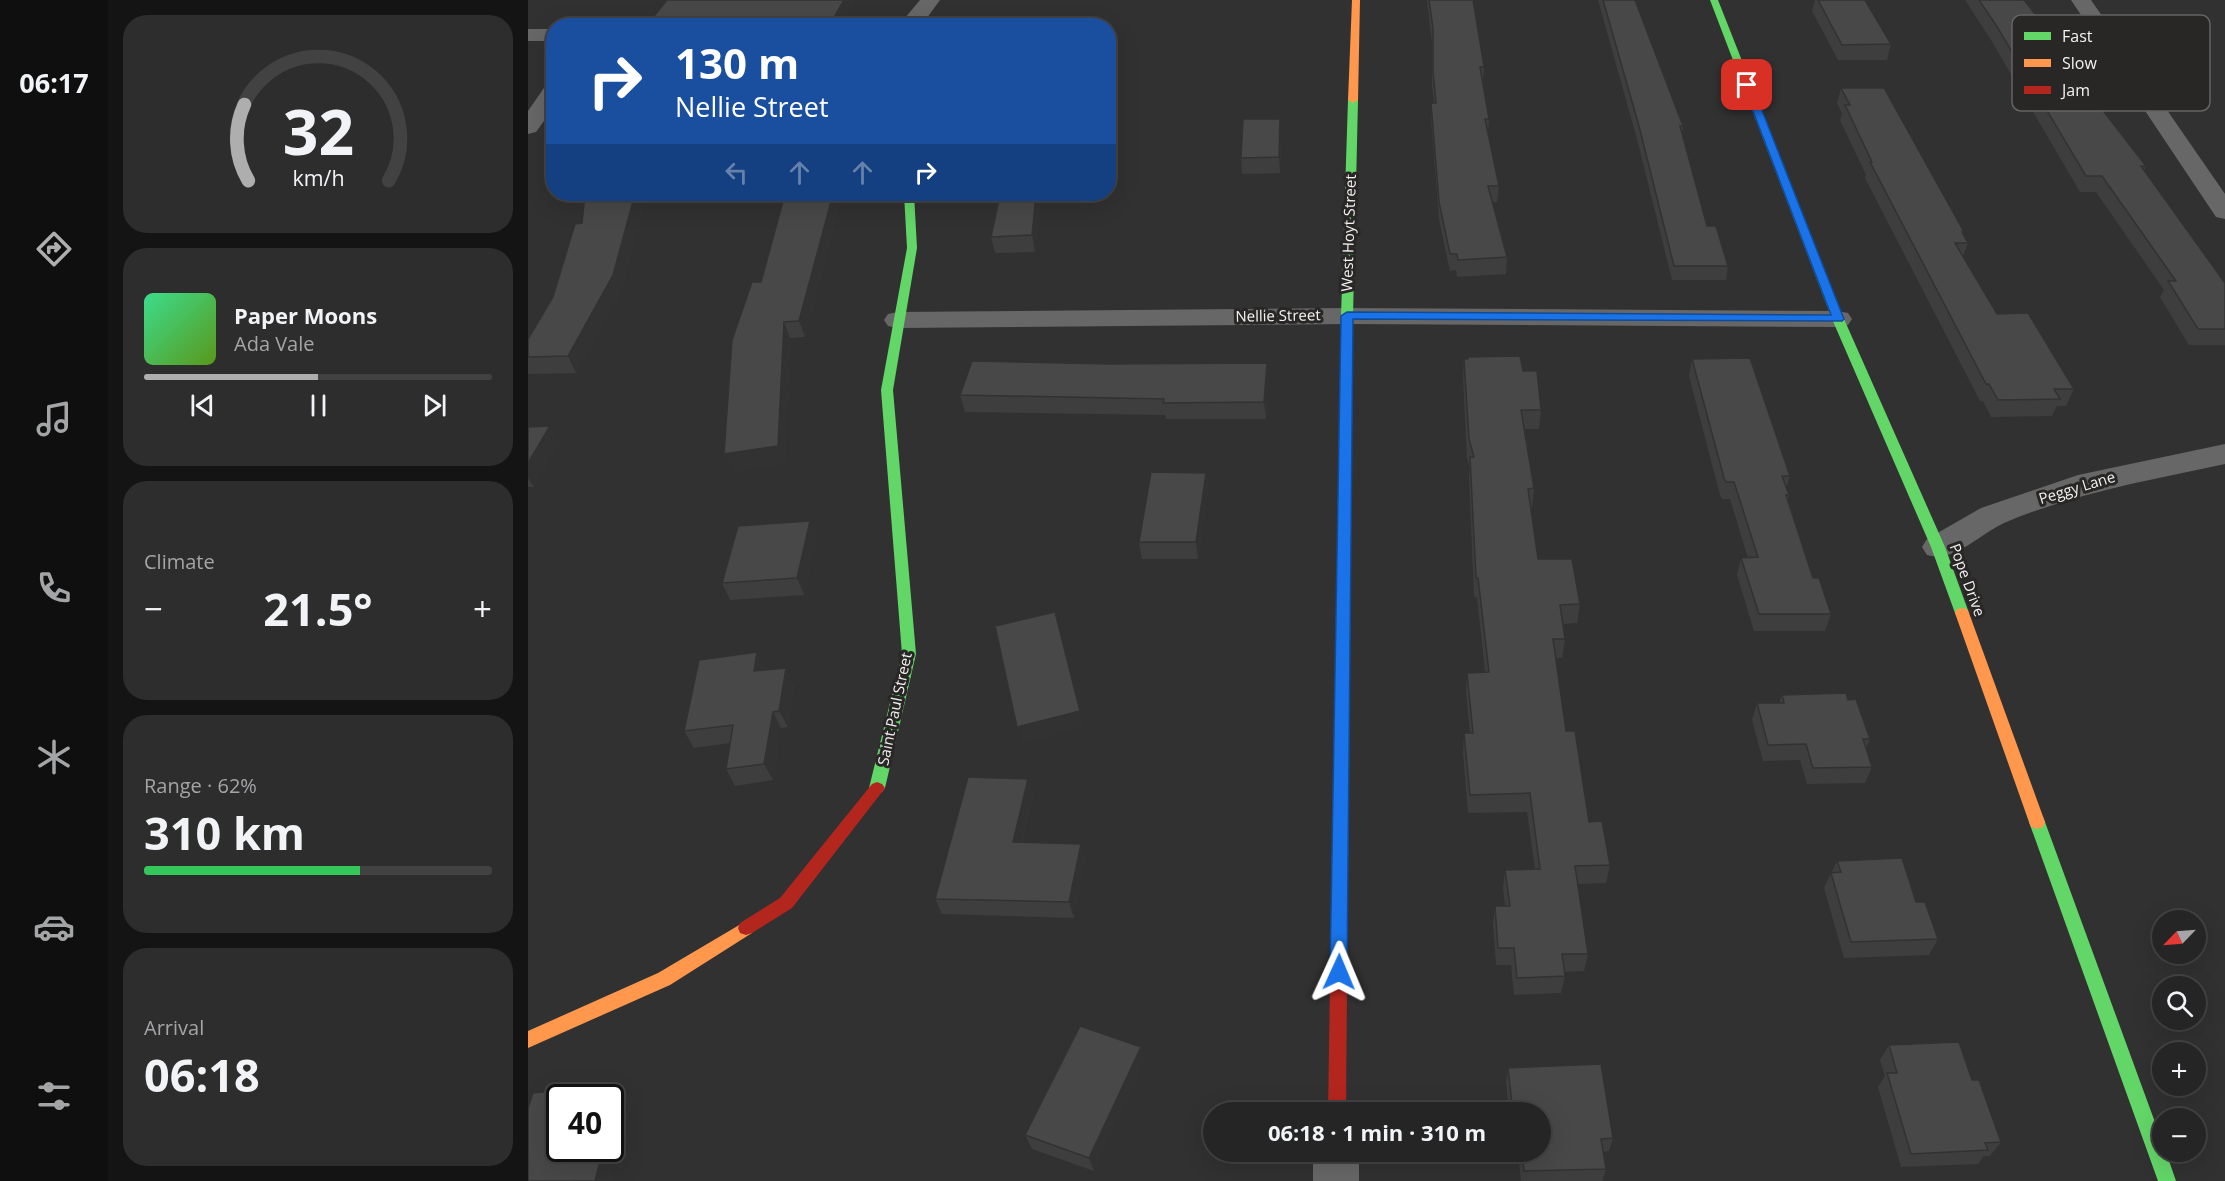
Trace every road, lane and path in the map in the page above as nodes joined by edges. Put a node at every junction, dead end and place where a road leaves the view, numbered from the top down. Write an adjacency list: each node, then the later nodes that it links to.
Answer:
1 (930, 0): 6 (street)
2 (1356, 0): 14 (street, West Hoyt Street)
3 (1714, 0): 15 (street, Pope Drive)
4 (2081, 0): 5 (street)
5 (2091, 15)
6 (916, 18)
7 (528, 35): 8 (street)
8 (546, 35)
9 (546, 101): 11 (street)
10 (2156, 111): 13 (street)
11 (528, 127)
12 (909, 201): 16 (street, Saint Paul Street)
13 (2225, 212)
14 (1347, 316): 15 (street, Nellie Street); 16 (street, Nellie Street); 20 (street, West Hoyt Street)
15 (1838, 319): 18 (street, Pope Drive)
16 (898, 320): 19 (street, Saint Paul Street)
17 (2225, 454): 18 (street, Peggy Lane)
18 (1938, 547): 23 (street, Pope Drive)
19 (528, 1040)
20 (1337, 1102)
21 (1336, 1162): 22 (street)
22 (1336, 1181)
23 (2167, 1181)

